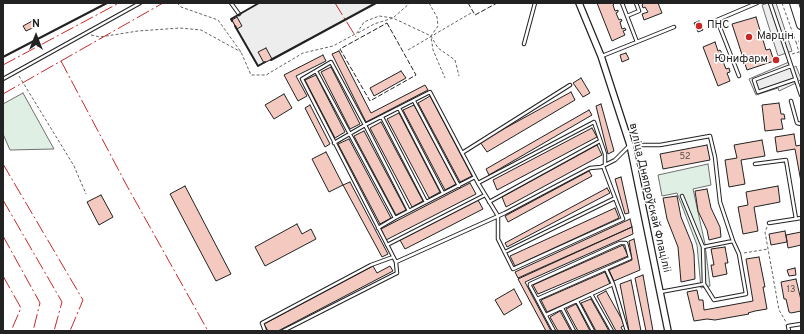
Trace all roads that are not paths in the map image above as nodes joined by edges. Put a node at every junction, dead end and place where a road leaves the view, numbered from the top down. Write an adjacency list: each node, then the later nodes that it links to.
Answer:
1 (140, 3): 20 (lane)
2 (231, 3): 10 (lane)
3 (535, 3): 15 (lane)
4 (580, 3): 16 (street, вуліца Дняпроўскай Флаціліі)
5 (622, 3): 11 (lane)
6 (636, 3): 11 (lane)
7 (757, 3): 19 (lane)
8 (770, 3): 17 (lane)
9 (794, 3): 12 (main road)
10 (238, 14)
11 (627, 16): 14 (lane)
12 (801, 25)
13 (674, 27): 14 (lane)
14 (637, 42): 16 (lane)
15 (524, 44)
16 (601, 56): 33 (street, вуліца Дняпроўскай Флаціліі)
17 (791, 66): 21 (lane); 21 (lane)
18 (316, 70): 29 (lane); 30 (lane); 32 (lane)
19 (739, 76)
20 (3, 79)
21 (796, 79): 23 (lane)
22 (570, 85): 34 (lane)
23 (801, 95)
24 (414, 101): 26 (lane); 34 (lane); 39 (lane)
25 (791, 101): 28 (lane)
26 (399, 108): 27 (lane); 40 (lane)
27 (382, 117): 29 (lane); 44 (lane)
28 (801, 124)
29 (365, 126): 30 (lane); 46 (lane)
30 (350, 134): 32 (lane); 48 (lane)
31 (600, 141): 36 (lane); 38 (lane); 45 (lane)
32 (334, 143): 52 (lane)
33 (630, 145): 36 (lane); 53 (lane); 62 (street, вуліца Дняпроўскай Флаціліі)
34 (462, 153): 37 (lane)
35 (755, 164): 50 (lane)
36 (604, 165): 43 (lane); 47 (lane)
37 (475, 177): 38 (lane); 39 (lane)
38 (478, 182): 41 (lane)
39 (458, 186): 40 (lane)
40 (443, 193): 44 (lane)
41 (485, 195): 45 (lane); 54 (lane)
42 (682, 196): 55 (lane)
43 (615, 198): 56 (lane); 56 (lane)
44 (426, 202): 46 (lane)
45 (489, 202): 47 (lane)
46 (409, 211): 48 (lane)
47 (498, 216): 56 (lane); 58 (lane)
48 (395, 218): 52 (lane)
49 (801, 218): 50 (lane)
50 (796, 219): 51 (lane)
51 (769, 223)
52 (378, 228): 54 (lane)
53 (733, 242): 55 (lane); 61 (lane)
54 (387, 244): 57 (lane)
55 (703, 247): 61 (lane)
56 (505, 252)
57 (393, 257): 58 (lane); 69 (lane)
58 (396, 262): 70 (lane)
59 (606, 269): 60 (lane); 64 (lane); 64 (lane)
60 (613, 284): 63 (lane); 75 (lane)
61 (704, 284): 62 (lane)
62 (660, 292): 76 (street, вуліца Дняпроўскай Флаціліі)
63 (591, 294): 65 (lane); 74 (lane)
64 (537, 299): 67 (lane)
65 (577, 301): 66 (lane); 73 (lane)
66 (562, 308): 67 (lane); 72 (lane)
67 (546, 315): 71 (lane)
68 (801, 324): 77 (lane)
69 (265, 331)
70 (283, 331)
71 (554, 331)
72 (574, 331)
73 (593, 331)
74 (612, 331)
75 (627, 331)
76 (668, 331)
77 (789, 331)

